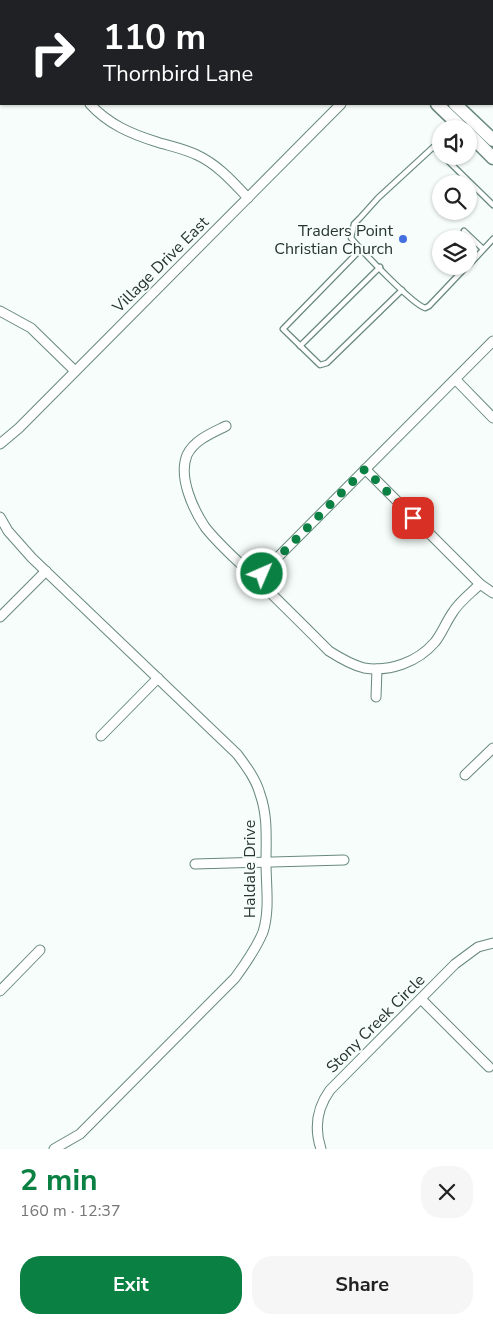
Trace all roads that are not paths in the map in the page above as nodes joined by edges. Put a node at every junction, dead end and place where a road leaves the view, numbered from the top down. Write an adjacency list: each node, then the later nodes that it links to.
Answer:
1 (91, 105): 13 (street)
2 (340, 105): 13 (street, Village Drive East)
3 (438, 105): 5 (street)
4 (455, 105): 6 (street)
5 (455, 120)
6 (459, 120)
7 (477, 132): 8 (street)
8 (493, 140)
9 (477, 142): 11 (street)
10 (432, 149): 17 (lane)
11 (493, 158)
12 (452, 165): 14 (lane)
13 (248, 198): 26 (street, Village Drive East)
14 (493, 204)
15 (493, 239): 18 (lane)
16 (477, 243): 18 (lane)
17 (361, 249): 20 (lane); 25 (lane)
18 (483, 249): 19 (lane)
19 (477, 255)
20 (380, 267): 22 (lane); 25 (lane)
21 (458, 275): 22 (lane)
22 (402, 290): 25 (lane)
23 (0, 311): 26 (street)
24 (493, 341): 27 (street)
25 (300, 346)
26 (75, 371): 30 (street, Village Drive East)
27 (456, 380): 28 (street); 31 (street)
28 (493, 418)
29 (226, 426): 34 (street)
30 (0, 444)
31 (365, 469): 34 (street); 35 (street)
32 (0, 518): 33 (street, Haldale Drive)
33 (46, 570): 37 (street); 39 (street, Haldale Drive)
34 (256, 579): 38 (street)
35 (480, 584): 36 (street); 38 (street)
36 (493, 593)
37 (0, 618)
38 (377, 669): 40 (street)
39 (158, 678): 41 (street); 45 (street, Haldale Drive)
40 (376, 697)
41 (101, 736)
42 (493, 748): 43 (street)
43 (465, 775)
44 (344, 860): 45 (street)
45 (266, 862): 46 (street); 52 (street, Haldale Drive)
46 (195, 864)
47 (493, 943): 50 (street, Stony Creek Circle)
48 (40, 950): 49 (street)
49 (0, 991)
50 (420, 999): 51 (street); 53 (street, Stony Creek Circle)
51 (489, 1067)
52 (54, 1149)
53 (320, 1149)

